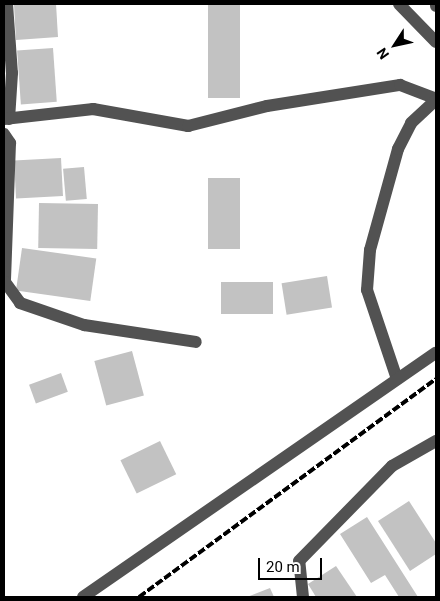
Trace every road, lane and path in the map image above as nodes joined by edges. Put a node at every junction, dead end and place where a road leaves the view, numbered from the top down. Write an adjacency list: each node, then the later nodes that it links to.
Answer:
1 (7, 4): 5 (street)
2 (399, 4): 3 (street)
3 (436, 42)
4 (436, 100): 5 (street); 9 (street)
5 (6, 119)
6 (4, 134): 7 (street)
7 (196, 342)
8 (436, 353): 9 (street)
9 (397, 379): 11 (street)
10 (436, 441): 12 (street)
11 (83, 597)
12 (303, 597)

